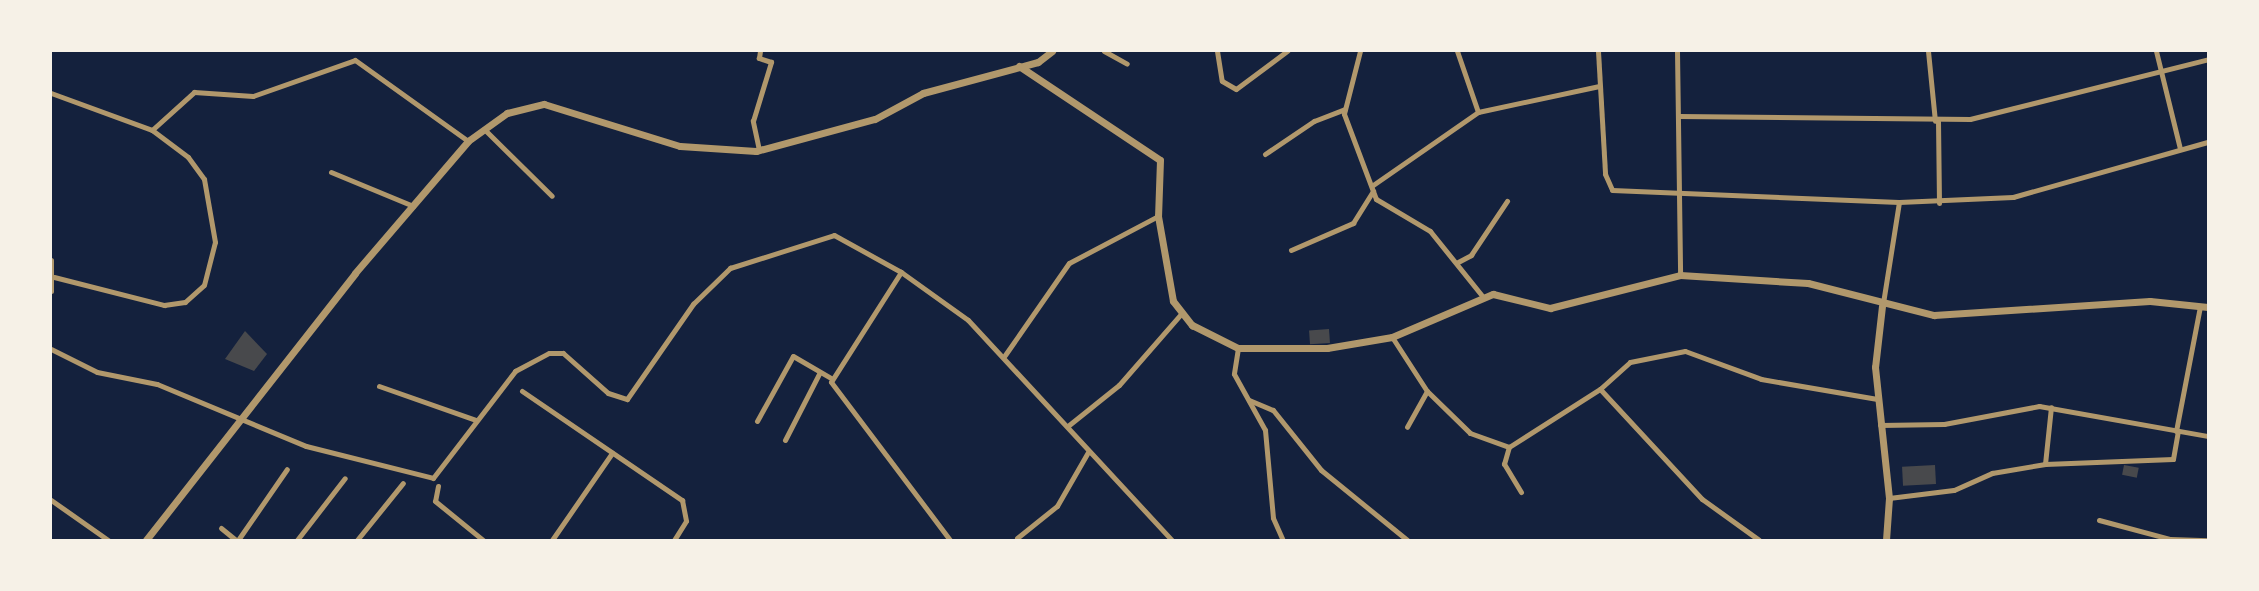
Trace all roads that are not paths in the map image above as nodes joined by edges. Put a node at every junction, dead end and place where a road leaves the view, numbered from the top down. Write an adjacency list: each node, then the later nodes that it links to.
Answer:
1 (760, 51): 27 (street)
2 (1052, 51): 14 (street)
3 (1104, 51): 13 (street)
4 (1217, 51): 5 (street)
5 (1287, 51)
6 (1360, 51): 18 (street)
7 (1457, 51): 19 (street)
8 (1598, 51): 16 (street)
9 (1677, 51): 20 (street)
10 (1928, 51): 21 (street)
11 (2156, 51): 15 (street)
12 (2208, 59): 15 (street)
13 (1127, 64)
14 (1020, 66): 27 (street); 37 (street)
15 (2157, 72): 21 (street); 26 (street)
16 (1599, 86): 19 (street); 31 (street)
17 (51, 93): 23 (street)
18 (1345, 109): 28 (street); 30 (street)
19 (1478, 112): 30 (street)
20 (1679, 116): 21 (street); 31 (street)
21 (1937, 121): 35 (street)
22 (484, 128): 24 (street); 27 (street); 32 (street)
23 (152, 130): 24 (street); 43 (street)
24 (468, 141): 36 (street)
25 (2208, 142): 26 (street)
26 (2180, 149): 35 (street)
27 (759, 150)
28 (1265, 155)
29 (331, 172): 36 (street)
30 (1373, 188): 38 (street); 40 (street)
31 (1680, 193): 34 (street); 42 (street)
32 (552, 196)
33 (1507, 201): 40 (street)
34 (1899, 202): 35 (street); 46 (street)
35 (1938, 203)
36 (413, 206): 62 (street)
37 (1158, 216): 48 (street); 52 (street)
38 (1291, 250)
39 (51, 259): 43 (street)
40 (1458, 262): 45 (street)
41 (901, 272): 52 (street); 54 (street); 63 (street)
42 (1679, 275): 45 (street); 46 (street)
43 (54, 277): 44 (street)
44 (51, 291)
45 (1483, 297): 49 (street)
46 (1882, 306): 47 (street); 59 (street)
47 (2204, 307): 68 (street)
48 (1180, 315): 50 (street); 65 (street)
49 (1392, 337): 50 (street); 58 (street)
50 (1238, 348): 60 (street)
51 (51, 349): 62 (street)
52 (1005, 355): 65 (street)
53 (820, 372): 54 (street); 64 (street); 70 (street)
54 (831, 378): 93 (street)
55 (380, 386): 63 (street)
56 (1600, 389): 59 (street); 71 (street); 97 (street)
57 (522, 391): 73 (street)
58 (1427, 391): 67 (street); 71 (street)
59 (1877, 398): 66 (street)
60 (1249, 400): 95 (street); 96 (street)
61 (2051, 407): 66 (street); 68 (street); 74 (street)
62 (241, 418): 63 (street); 86 (street)
63 (476, 420)
64 (757, 421)
65 (1069, 425): 72 (street)
66 (1880, 425): 80 (street)
67 (1407, 427)
68 (2177, 431): 69 (street); 74 (street)
69 (2208, 436)
70 (785, 440)
71 (1509, 447): 79 (street)
72 (1088, 452): 84 (street); 94 (street)
73 (612, 453): 91 (street); 92 (street)
74 (2045, 464): 80 (street)
75 (287, 469): 87 (street)
76 (345, 478): 88 (street)
77 (403, 483): 89 (street)
78 (438, 486): 90 (street)
79 (1521, 492)
80 (1889, 498): 98 (street)
81 (51, 500): 85 (street)
82 (2099, 520): 99 (street)
83 (220, 528): 87 (street)
84 (1017, 538)
85 (108, 540)
86 (146, 540)
87 (237, 540)
88 (297, 540)
89 (357, 540)
90 (483, 540)
91 (552, 540)
92 (674, 540)
93 (950, 540)
94 (1172, 540)
95 (1283, 540)
96 (1406, 540)
97 (1759, 540)
98 (1886, 540)
99 (2169, 540): 100 (street)
100 (2208, 540)

